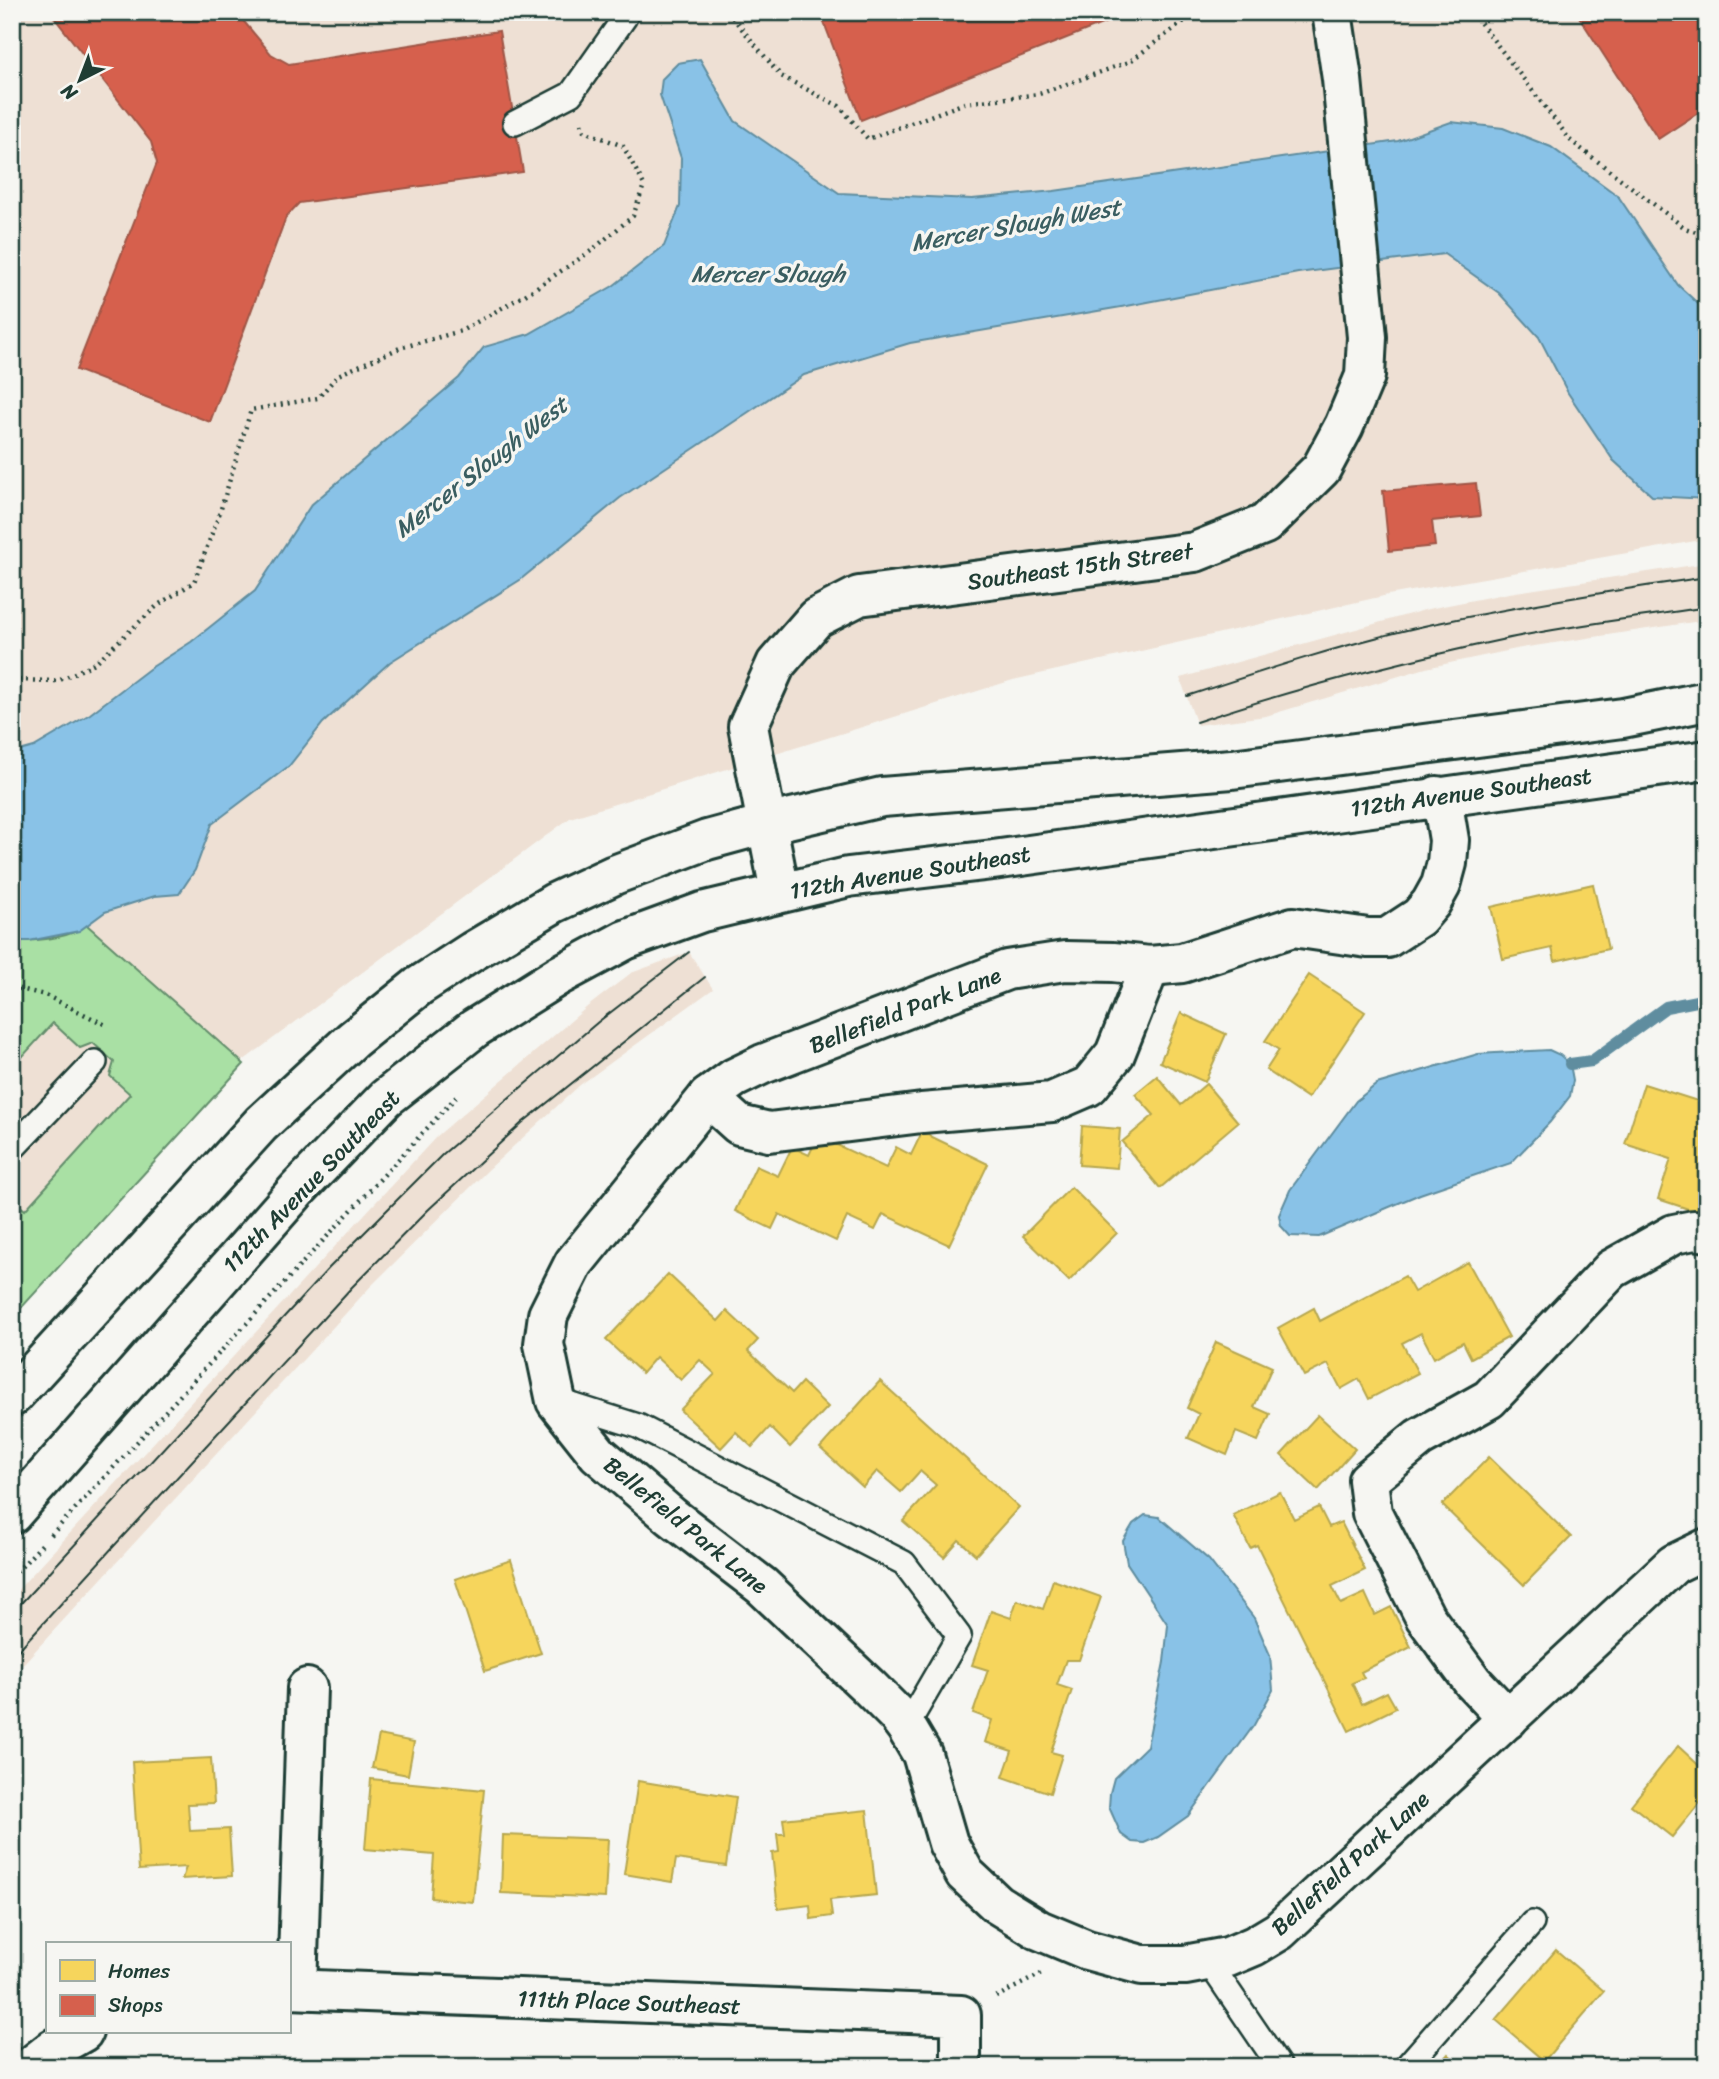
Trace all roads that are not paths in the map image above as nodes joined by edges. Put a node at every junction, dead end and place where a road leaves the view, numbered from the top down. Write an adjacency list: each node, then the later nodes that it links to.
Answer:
1 (624, 12): 3 (lane)
2 (1332, 12): 7 (street, Southeast 15th Street)
3 (515, 123)
4 (1707, 701): 7 (street)
5 (1707, 760): 6 (street, 112th Avenue Southeast)
6 (1437, 796): 8 (street, 112th Avenue Southeast); 9 (street, Bellefield Park Lane)
7 (766, 824): 8 (street, Southeast 15th Street); 14 (street)
8 (780, 892): 16 (street, 112th Avenue Southeast)
9 (1150, 966): 11 (street, Bellefield Park Lane); 11 (street)
10 (95, 1062): 12 (lane)
11 (708, 1097): 15 (street, Bellefield Park Lane)
12 (12, 1149)
13 (1707, 1232): 19 (street)
14 (12, 1397)
15 (556, 1401): 20 (street, Bellefield Park Lane); 20 (lane)
16 (12, 1514)
17 (1707, 1548): 19 (street, Bellefield Park Lane)
18 (307, 1688): 23 (street, 111th Place Southeast)
19 (1508, 1719): 22 (street, Bellefield Park Lane)
20 (906, 1727): 22 (street, Bellefield Park Lane)
21 (1532, 1923): 28 (lane)
22 (1208, 1961): 27 (lane)
23 (293, 1989): 26 (street, 111th Place Southeast)
24 (79, 2034): 25 (street)
25 (30, 2067)
26 (961, 2067)
27 (1280, 2067)
28 (1406, 2067)

